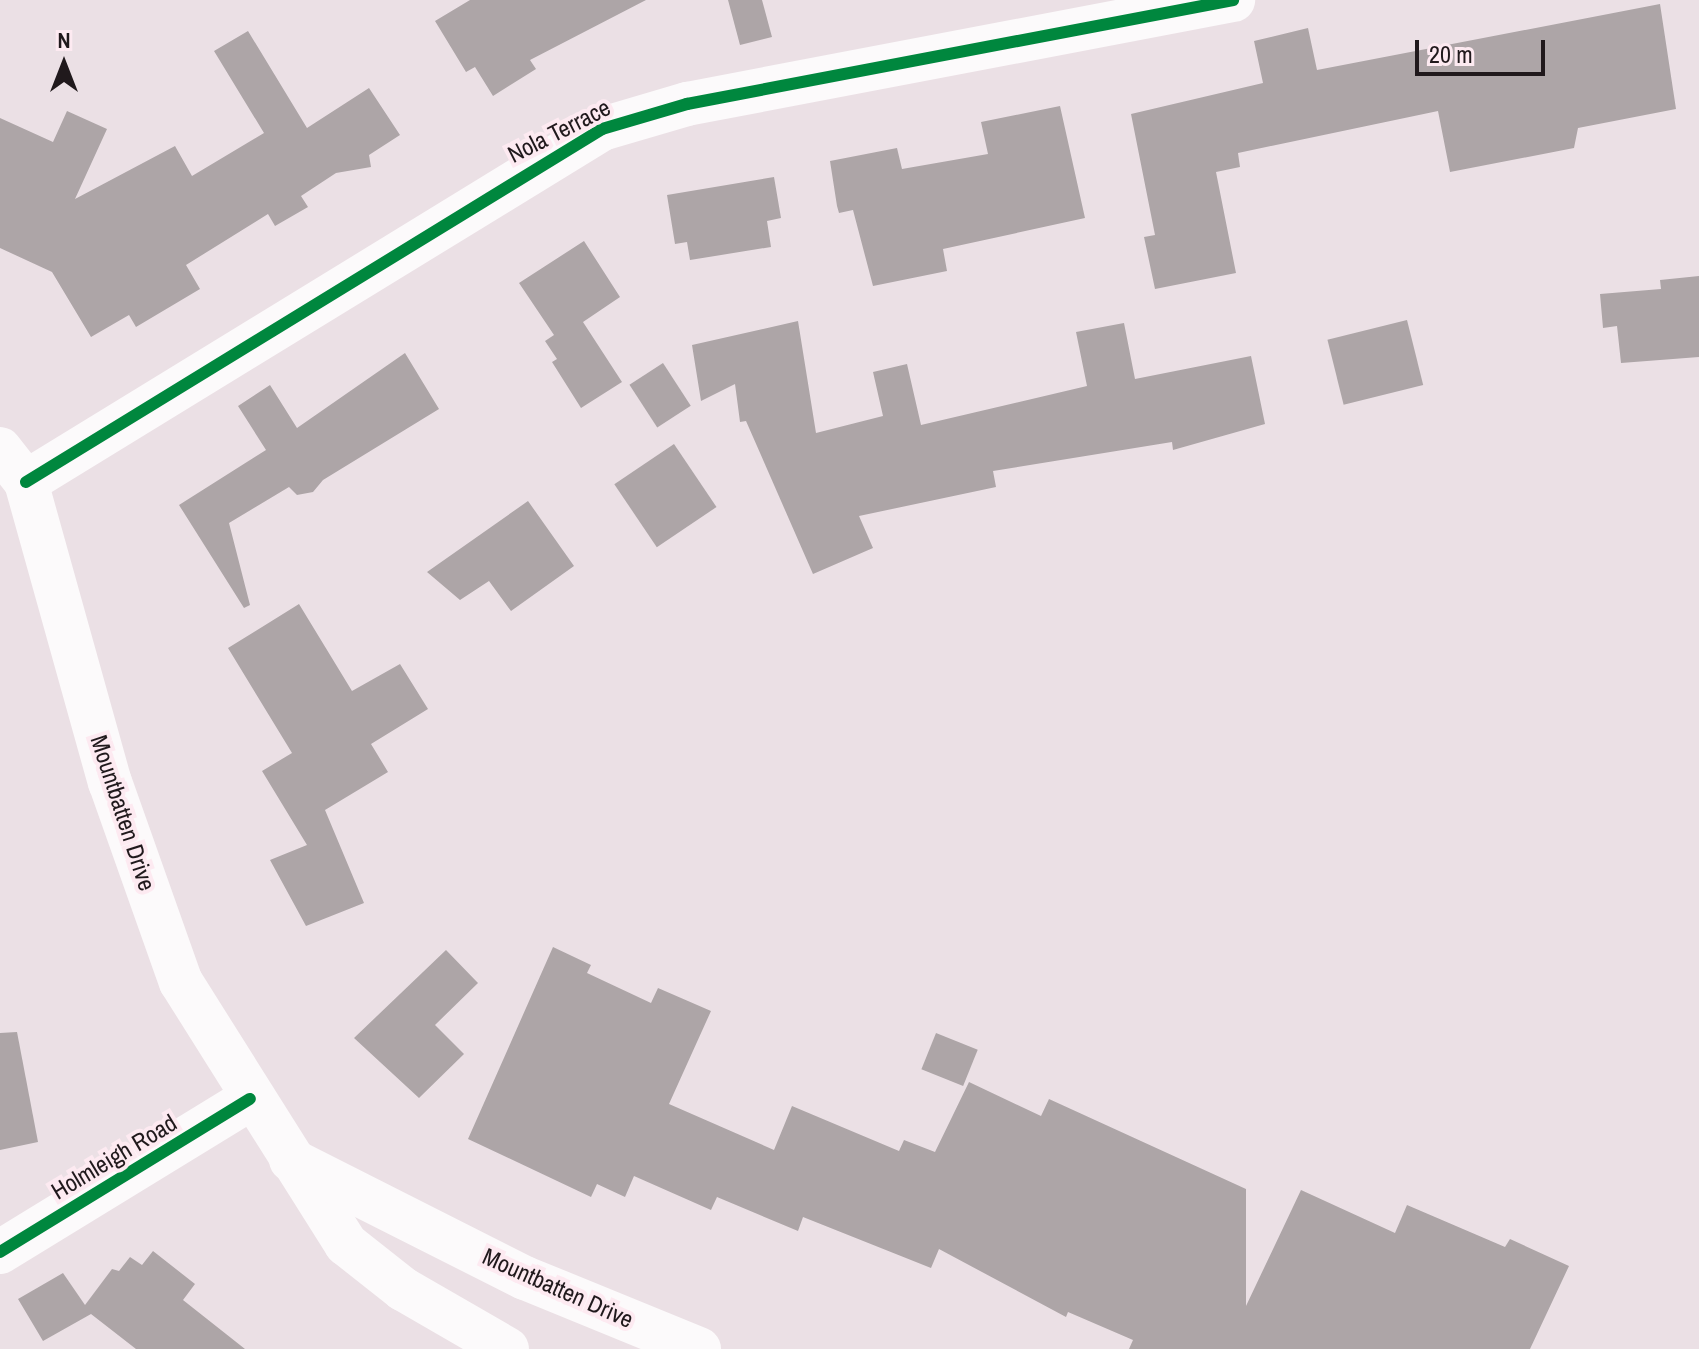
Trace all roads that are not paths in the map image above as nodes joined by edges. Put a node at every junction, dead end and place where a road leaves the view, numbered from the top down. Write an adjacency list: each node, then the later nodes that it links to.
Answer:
1 (1233, 0): 2 (street, Nola Terrace)
2 (13, 465): 3 (street, Mountbatten Drive)
3 (250, 1099): 4 (street, Mountbatten Drive); 5 (street, Holmleigh Road)
4 (291, 1160): 6 (street, Mountbatten Drive); 7 (street, Mountbatten Drive)
5 (0, 1252)
6 (507, 1349)
7 (699, 1349)

